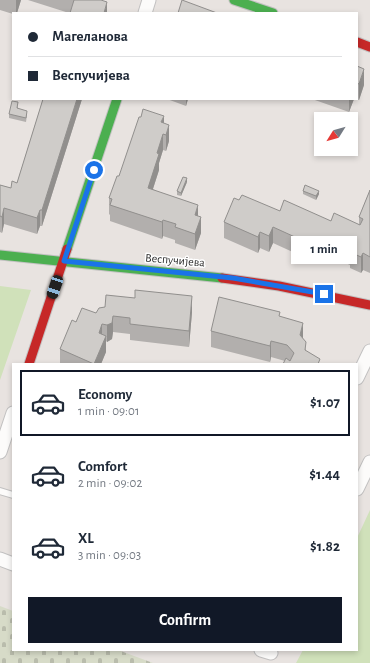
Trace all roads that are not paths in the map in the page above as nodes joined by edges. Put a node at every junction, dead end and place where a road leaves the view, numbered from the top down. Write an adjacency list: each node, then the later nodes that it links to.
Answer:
1 (149, 0): 3 (street)
2 (234, 0): 4 (street)
3 (145, 12)
4 (270, 12)
5 (358, 42): 6 (street)
6 (370, 47)
7 (117, 100): 9 (street)
8 (0, 255): 9 (street, Веспучијева)
9 (64, 261): 10 (street, Веспучијева); 12 (street)
10 (370, 305)
11 (370, 351): 13 (street)
12 (29, 363)
13 (358, 376)
14 (12, 416): 15 (street)
15 (0, 452)
16 (370, 462): 17 (street)
17 (358, 487)
18 (0, 491): 19 (lane)
19 (12, 496)
20 (0, 559): 21 (street)
21 (12, 564)

